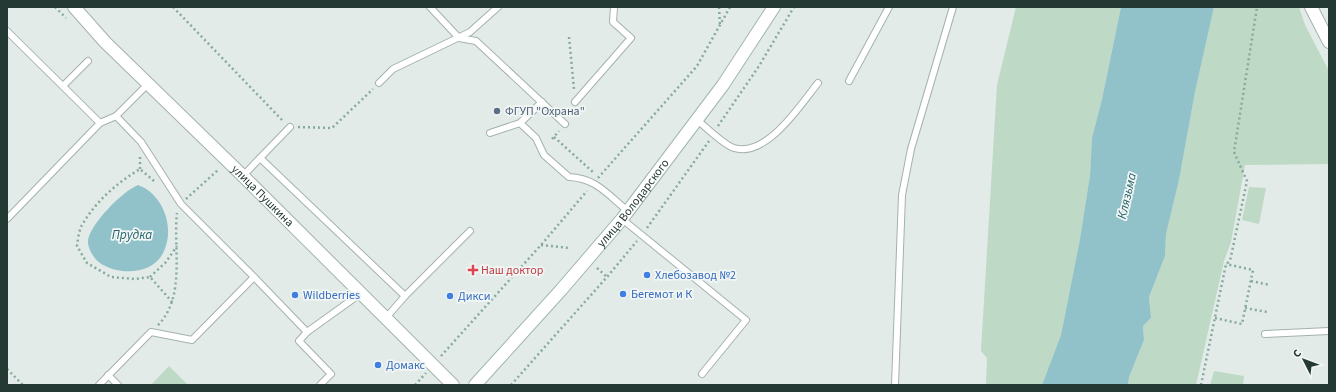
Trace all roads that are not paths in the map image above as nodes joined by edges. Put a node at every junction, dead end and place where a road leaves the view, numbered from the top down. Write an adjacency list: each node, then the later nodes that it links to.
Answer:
1 (74, 7): 16 (street, улица Пушкина)
2 (430, 7): 10 (lane)
3 (498, 7): 10 (lane)
4 (614, 7): 19 (lane)
5 (774, 7): 21 (street, улица Володарского)
6 (889, 7): 13 (lane)
7 (952, 7): 46 (lane)
8 (1311, 7): 11 (street)
9 (7, 31): 17 (lane)
10 (459, 38): 14 (lane); 18 (lane)
11 (1329, 42)
12 (88, 61): 17 (lane)
13 (849, 81)
14 (379, 83)
15 (818, 83): 21 (lane)
16 (148, 84): 20 (lane); 28 (street, улица Пушкина)
17 (64, 86): 22 (lane)
18 (542, 102): 23 (lane); 24 (lane)
19 (575, 102)
20 (116, 116): 22 (lane); 32 (lane)
21 (697, 120): 29 (street, улица Володарского)
22 (100, 122): 30 (lane)
23 (520, 123): 26 (lane); 29 (lane)
24 (565, 124)
25 (290, 127): 27 (lane)
26 (490, 133)
27 (260, 158): 28 (lane); 34 (lane)
28 (243, 176): 33 (street, улица Пушкина)
29 (625, 215): 39 (lane); 45 (street, улица Володарского)
30 (7, 219)
31 (470, 231): 34 (lane)
32 (254, 277): 37 (lane); 40 (lane)
33 (360, 294): 35 (street, улица Пушкина); 37 (lane)
34 (405, 296): 35 (lane)
35 (385, 319): 44 (street, улица Пушкина)
36 (1329, 331): 38 (lane)
37 (307, 332): 43 (lane)
38 (1265, 334)
39 (702, 374)
40 (108, 375): 41 (lane); 42 (lane)
41 (99, 385)
42 (118, 385)
43 (320, 385)
44 (453, 385)
45 (475, 385)
46 (895, 385)

